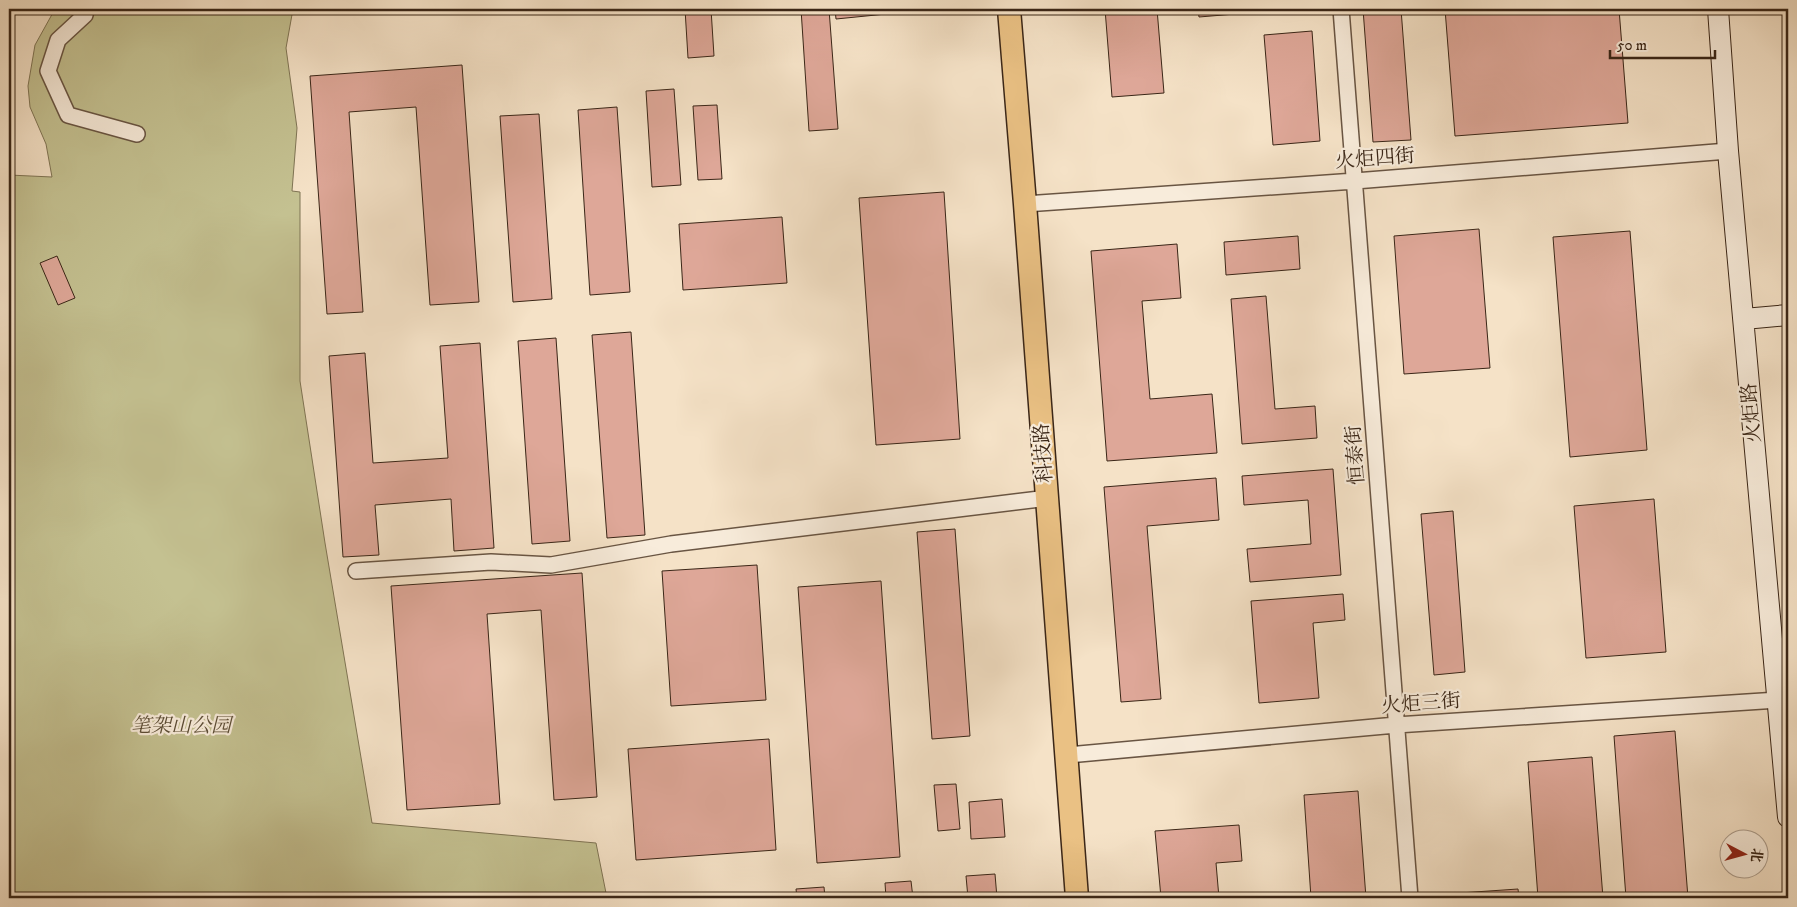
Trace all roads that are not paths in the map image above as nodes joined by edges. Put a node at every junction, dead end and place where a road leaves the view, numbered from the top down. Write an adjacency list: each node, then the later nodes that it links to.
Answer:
1 (86, 9): 5 (street)
2 (1009, 9): 8 (main road, 科技路)
3 (1340, 9): 7 (street, 恒泰街)
4 (1718, 9): 6 (main road, 火炬路)
5 (137, 134)
6 (1728, 151): 7 (street, 火炬四街); 10 (main road, 火炬路)
7 (1355, 181): 8 (street, 火炬四街); 14 (street, 恒泰街)
8 (1026, 204): 11 (main road, 科技路)
9 (1788, 315): 10 (main road)
10 (1744, 319): 13 (main road, 火炬路)
11 (1048, 498): 12 (street); 15 (main road, 科技路)
12 (356, 571)
13 (1778, 700): 14 (street, 火炬三街); 16 (main road, 火炬路)
14 (1396, 725): 15 (street, 火炬三街); 18 (street, 恒泰街)
15 (1068, 755): 17 (main road, 科技路)
16 (1788, 817)
17 (1077, 898)
18 (1410, 898)

